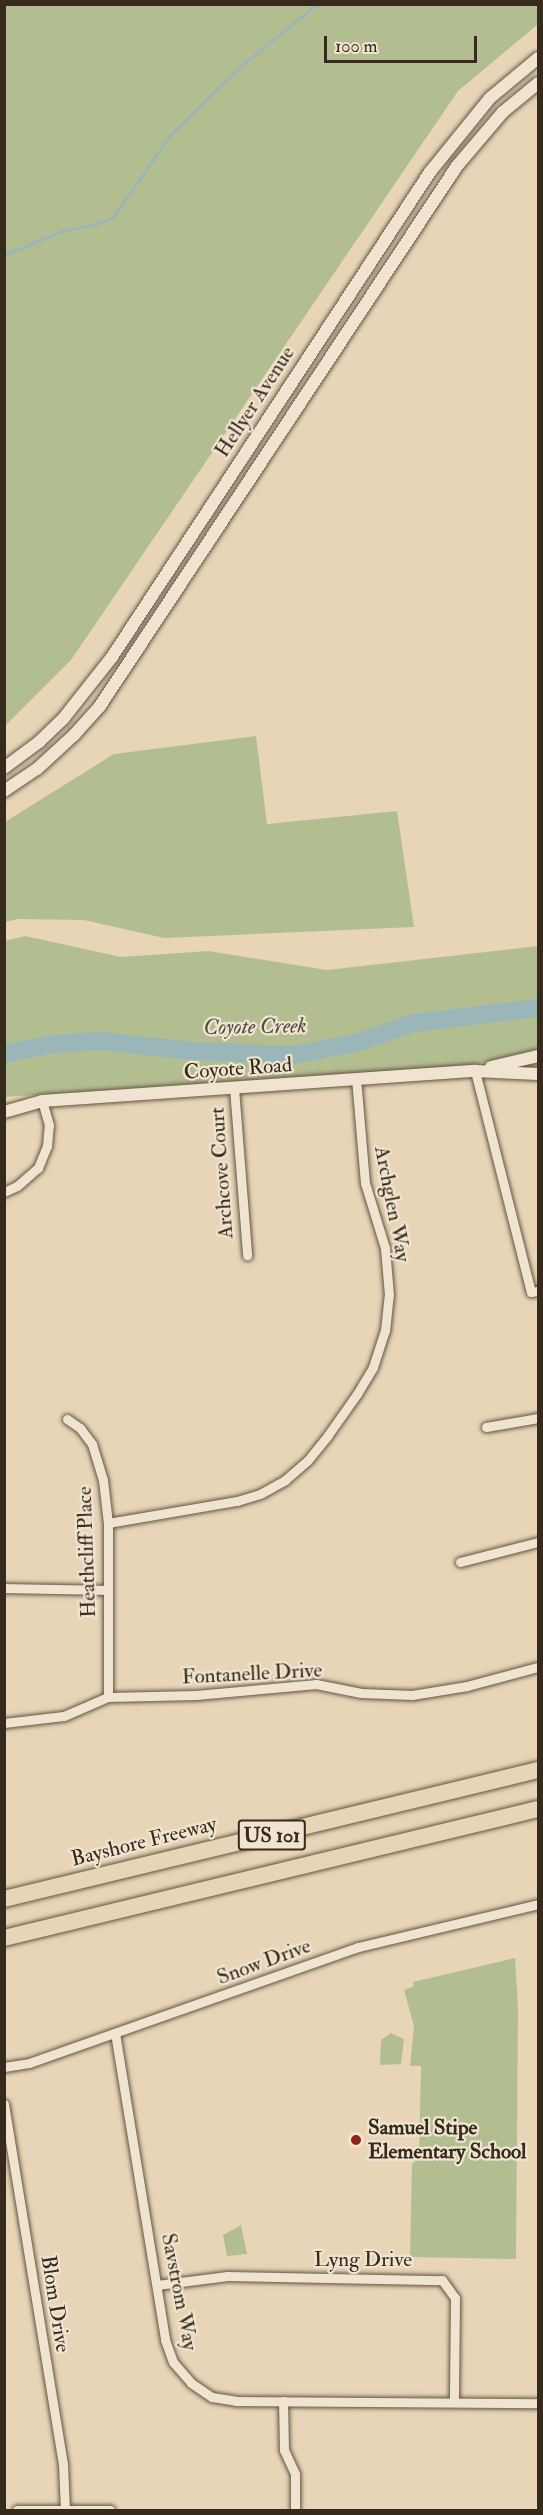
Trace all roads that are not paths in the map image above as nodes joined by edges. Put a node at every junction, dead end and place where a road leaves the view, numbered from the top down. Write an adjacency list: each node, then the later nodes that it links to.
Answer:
1 (538, 58): 3 (main road, Hellyer Avenue)
2 (538, 83): 4 (main road, Hellyer Avenue)
3 (490, 98): 4 (main road); 5 (main road, Hellyer Avenue)
4 (503, 112): 6 (main road, Hellyer Avenue)
5 (249, 446): 6 (main road); 7 (main road, Hellyer Avenue)
6 (266, 456): 8 (main road, Hellyer Avenue)
7 (4, 768)
8 (4, 791)
9 (538, 1056): 10 (main road, Coyote Road)
10 (475, 1071): 11 (main road, Coyote Road); 12 (main road, Coyote Road); 18 (street)
11 (538, 1074)
12 (356, 1079): 13 (main road, Coyote Road); 22 (street, Archglen Way)
13 (234, 1088): 14 (main road, Coyote Road); 17 (street, Archcove Court)
14 (42, 1101): 15 (main road, Coyote Road); 16 (street)
15 (4, 1112)
16 (4, 1192)
17 (247, 1255)
18 (538, 1291)
19 (538, 1418): 21 (street)
20 (67, 1419): 22 (street, Heathcliff Place)
21 (486, 1427)
22 (108, 1523): 26 (street, Heathcliff Place)
23 (538, 1542): 24 (street)
24 (460, 1562)
25 (4, 1588): 26 (street)
26 (108, 1590): 28 (street, Heathcliff Place)
27 (538, 1667): 28 (street, Fontanelle Drive)
28 (108, 1697): 29 (street)
29 (4, 1723)
30 (538, 1770): 32 (highway, Bayshore Freeway / US 101)
31 (538, 1809): 34 (highway, US 101)
32 (4, 1899)
33 (538, 1904): 35 (street, Snow Drive)
34 (4, 1938)
35 (115, 2033): 36 (street, Snow Drive); 38 (street, Savstrom Way)
36 (4, 2067)
37 (4, 2103): 42 (street, Blom Drive)
38 (157, 2285): 39 (street, Savstrom Way); 40 (street, Lyng Drive)
39 (283, 2401): 40 (street, Savstrom Way); 45 (street)
40 (454, 2402): 41 (street, Savstrom Way)
41 (538, 2403)
42 (65, 2510): 43 (street); 44 (street)
43 (16, 2511)
44 (110, 2511)
45 (295, 2511)

